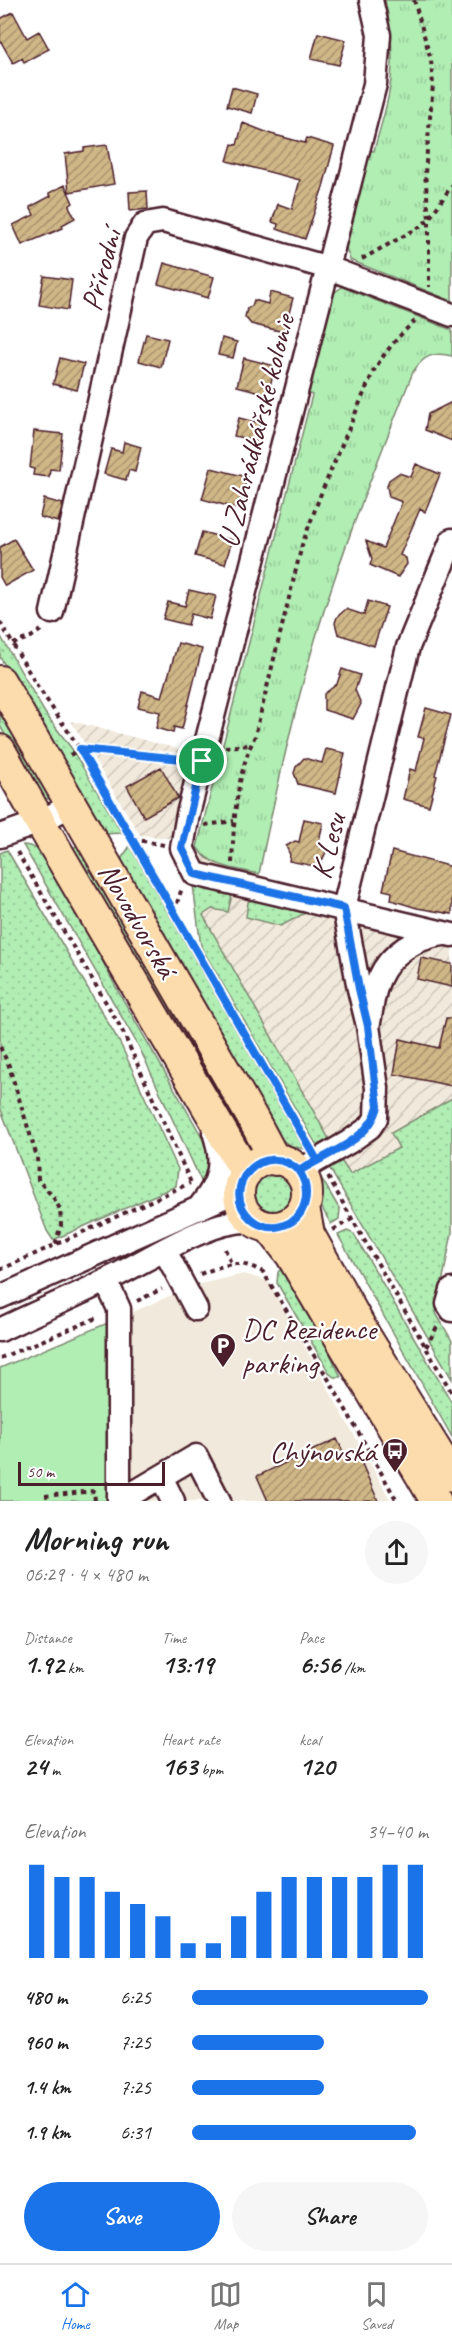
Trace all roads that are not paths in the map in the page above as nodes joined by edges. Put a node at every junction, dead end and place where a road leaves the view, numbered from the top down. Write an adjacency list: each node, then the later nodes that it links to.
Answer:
1 (371, 0): 2 (street, U Zahrádkářské kolonie)
2 (335, 270): 3 (street, Přírodní); 5 (street, Přírodní); 11 (street, U Zahrádkářské kolonie)
3 (452, 315)
4 (452, 540): 11 (street, K Lesu)
5 (52, 612)
6 (0, 681): 8 (main road, Novodvorská)
7 (0, 750): 9 (main road, Novodvorská)
8 (70, 805): 9 (street); 15 (main road, Novodvorská)
9 (40, 822): 10 (street); 14 (main road, Novodvorská)
10 (3, 835)
11 (344, 908): 12 (street); 13 (street, K Lesu)
12 (448, 934): 13 (street)
13 (368, 1026): 15 (street, K Lesu)
14 (206, 1104): 16 (main road, Novodvorská); 17 (street)
15 (297, 1164): 16 (main road); 18 (main road, Novodvorská)
16 (243, 1180): 17 (street); 19 (main road, Novodvorská)
17 (201, 1206): 22 (street)
18 (304, 1208): 19 (main road); 25 (main road, Novodvorská)
19 (262, 1224): 20 (street); 30 (main road, Novodvorská)
20 (165, 1251): 21 (street); 23 (street)
21 (106, 1281): 24 (street); 27 (street)
22 (0, 1297)
23 (196, 1309)
24 (0, 1330)
25 (452, 1476)
26 (160, 1477): 27 (street); 28 (street); 29 (street)
27 (120, 1501)
28 (173, 1501)
29 (219, 1501)
30 (436, 1501)

